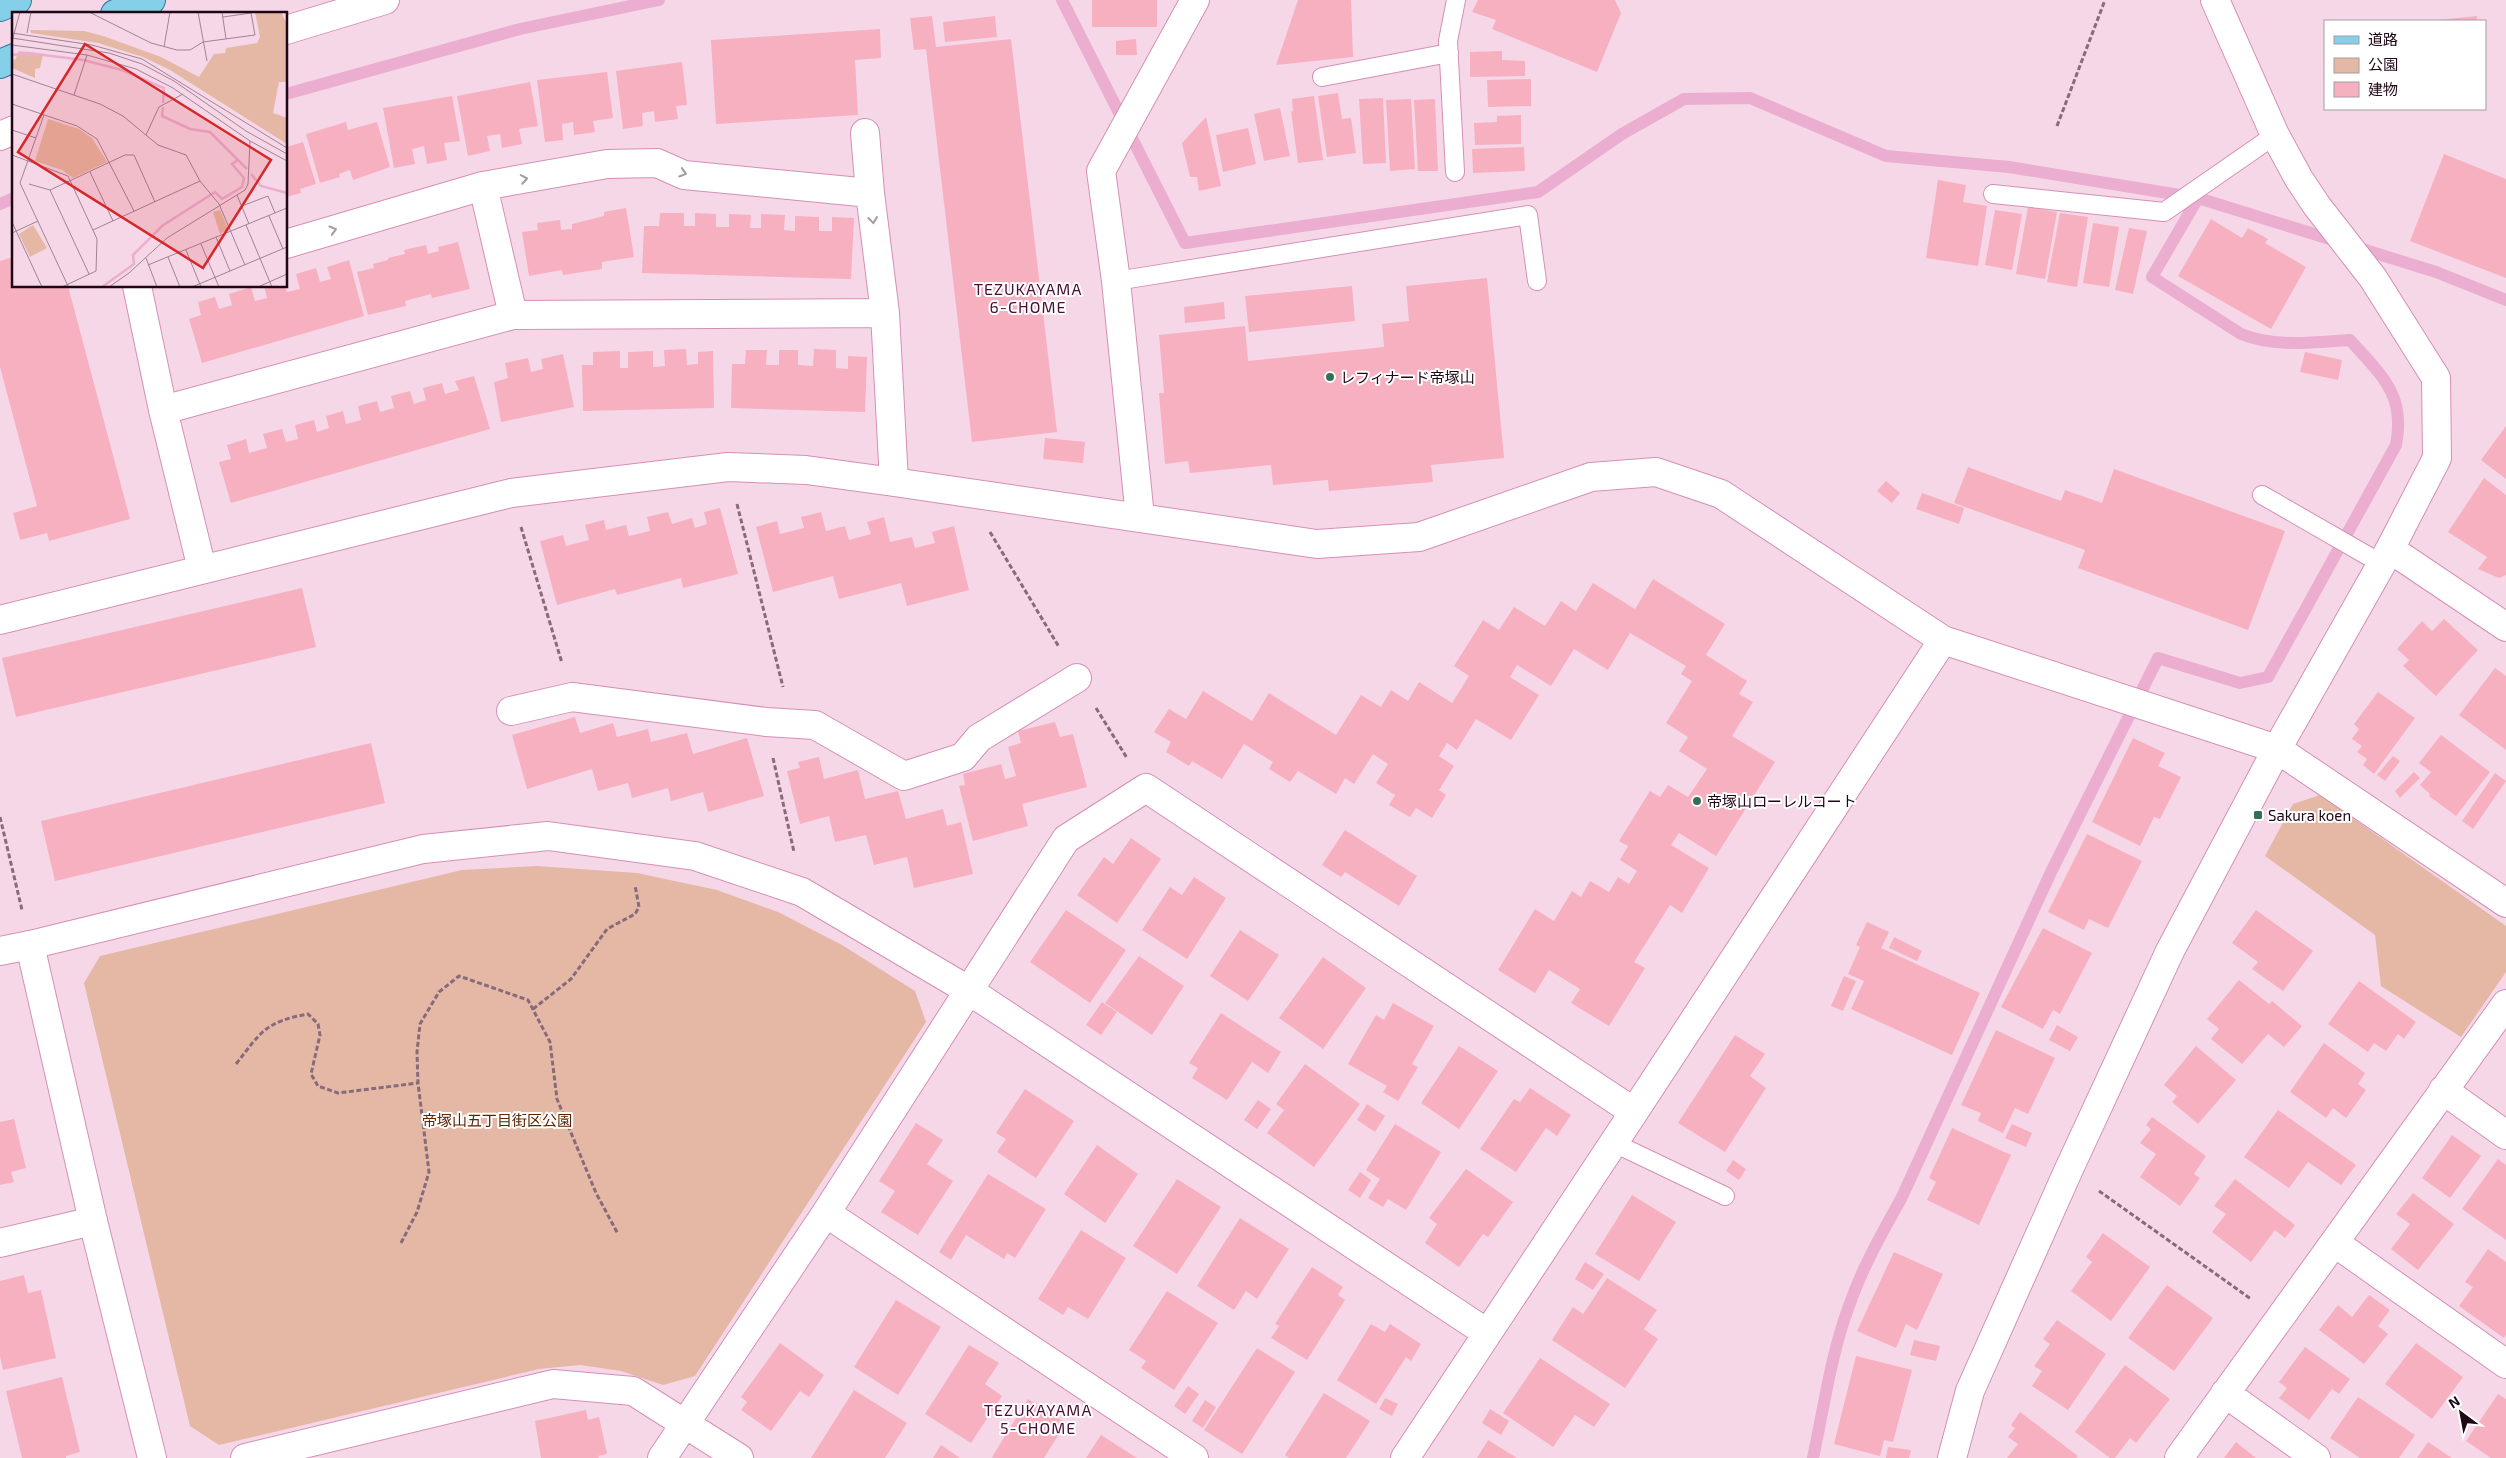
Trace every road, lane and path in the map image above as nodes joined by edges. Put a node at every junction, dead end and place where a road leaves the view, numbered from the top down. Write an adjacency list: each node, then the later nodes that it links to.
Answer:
1 (16, 0): 8 (main road)
2 (151, 0): 9 (main road)
3 (385, 0): 10 (street)
4 (1195, 0): 25 (street)
5 (1456, 0): 11 (lane)
6 (2105, 0): 15 (path)
7 (2215, 0): 18 (street)
8 (0, 8)
9 (120, 12)
10 (288, 29)
11 (1449, 53): 14 (lane); 20 (lane)
12 (12, 59): 13 (main road)
13 (0, 64)
14 (1322, 77)
15 (2057, 126)
16 (12, 131): 19 (street)
17 (864, 133): 22 (street)
18 (2275, 135): 23 (lane); 37 (street)
19 (0, 136)
20 (1455, 172)
21 (483, 186): 22 (street, one-way to 22); 24 (street, one-way to 21); 29 (street)
22 (870, 193): 28 (street, one-way to 28)
23 (1993, 194)
24 (288, 243)
25 (1116, 281): 26 (lane); 36 (street)
26 (1537, 281)
27 (139, 288): 30 (street)
28 (885, 313): 29 (street); 32 (street)
29 (513, 315): 30 (street)
30 (163, 410): 38 (street)
31 (728, 467): 32 (street); 34 (street); 45 (path)
32 (894, 482): 33 (street)
33 (966, 492): 36 (street); 42 (path)
34 (511, 493): 38 (street); 43 (path)
35 (2262, 495): 37 (lane)
36 (1140, 518): 41 (street)
37 (2386, 556): 40 (street); 46 (street)
38 (202, 569): 39 (street)
39 (0, 620)
40 (2506, 627)
41 (1943, 640): 46 (street); 60 (street)
42 (1077, 678): 45 (street); 47 (path)
43 (572, 697): 44 (street); 45 (street)
44 (511, 711)
45 (779, 723): 50 (path)
46 (2277, 748): 51 (street); 63 (street)
47 (1146, 788): 54 (street); 60 (street)
48 (0, 817): 52 (path)
49 (634, 882): 56 (path)
50 (802, 892): 52 (street); 54 (street)
51 (2506, 903)
52 (30, 945): 53 (street); 66 (street)
53 (0, 952)
54 (968, 990): 65 (street); 72 (street)
55 (2506, 1004): 59 (street)
56 (533, 1009): 58 (path); 67 (path)
57 (236, 1064): 58 (path)
58 (418, 1083): 69 (path)
59 (2443, 1090): 61 (street); 70 (street)
60 (1634, 1112): 62 (street)
61 (2506, 1135)
62 (1614, 1142): 64 (lane); 72 (street)
63 (2069, 1169): 71 (path); 82 (street)
64 (1725, 1196)
65 (826, 1214): 75 (street); 80 (street)
66 (93, 1221): 68 (street); 76 (street)
67 (618, 1234)
68 (0, 1243)
69 (401, 1243)
70 (2335, 1243): 71 (street); 73 (street)
71 (2278, 1319): 74 (street)
72 (1487, 1333): 81 (street)
73 (2506, 1364)
74 (2226, 1393): 83 (street); 84 (street)
75 (684, 1422): 77 (street); 78 (street); 79 (street)
76 (152, 1458)
77 (245, 1458)
78 (662, 1458)
79 (739, 1458)
80 (1194, 1458)
81 (1405, 1458)
82 (1952, 1458)
83 (2179, 1458)
84 (2316, 1458)

